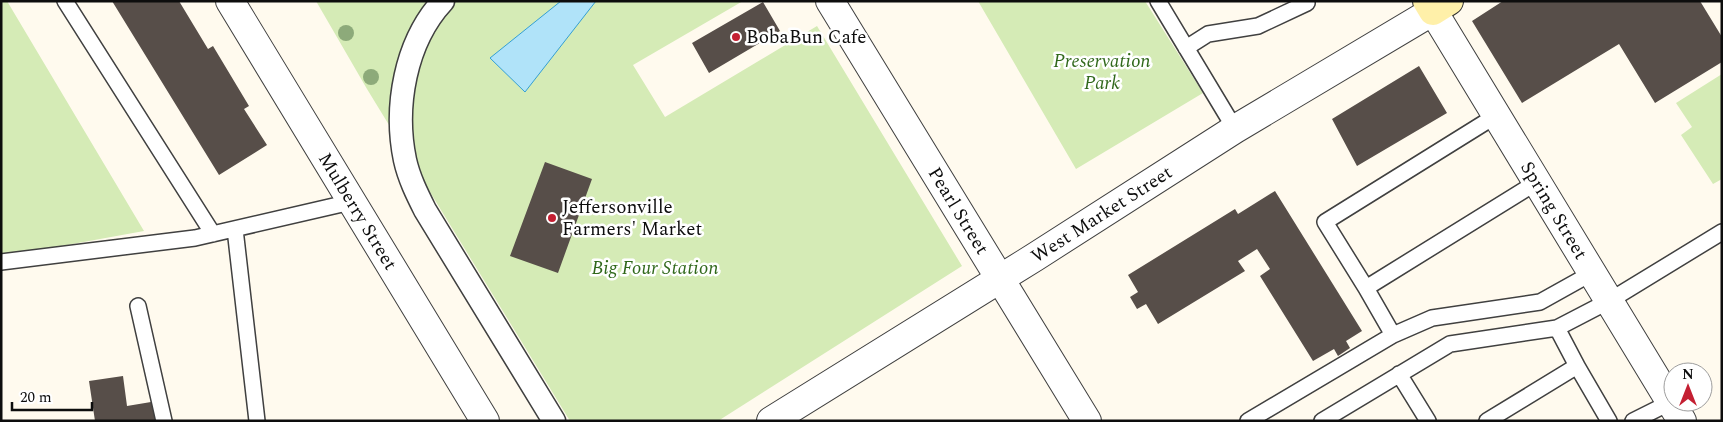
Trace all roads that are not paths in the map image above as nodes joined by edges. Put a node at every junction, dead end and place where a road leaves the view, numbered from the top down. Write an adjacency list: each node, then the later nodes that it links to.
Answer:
1 (65, 1): 15 (lane)
2 (230, 1): 12 (street, Mulberry Street)
3 (443, 1): 31 (street)
4 (830, 1): 18 (street, Pearl Street)
5 (1158, 1): 8 (lane)
6 (1307, 3): 8 (lane)
7 (1437, 4): 9 (street, Spring Street); 10 (street, West Market Street)
8 (1186, 48): 10 (lane)
9 (1497, 116): 11 (street, Spring Street); 19 (lane)
10 (1235, 129): 18 (street, West Market Street)
11 (1537, 182): 17 (street, Spring Street); 19 (lane)
12 (352, 202): 13 (lane); 30 (street, Mulberry Street)
13 (235, 230): 15 (lane); 29 (lane)
14 (1722, 232): 20 (lane)
15 (213, 234): 16 (lane)
16 (1, 262)
17 (1592, 273): 20 (street, Spring Street); 23 (lane)
18 (999, 279): 32 (street, West Market Street); 33 (street, Pearl Street)
19 (1366, 288): 23 (lane)
20 (1609, 300): 22 (lane); 26 (street, Spring Street)
21 (138, 306): 28 (lane)
22 (1557, 328): 24 (lane); 25 (lane)
23 (1393, 335): 34 (lane)
24 (1577, 366): 37 (lane); 38 (lane)
25 (1399, 374): 35 (lane); 36 (lane)
26 (1663, 389)
27 (1672, 412): 39 (lane)
28 (164, 421)
29 (257, 421)
30 (485, 421)
31 (554, 421)
32 (771, 421)
33 (1087, 421)
34 (1248, 421)
35 (1322, 421)
36 (1428, 421)
37 (1487, 421)
38 (1609, 421)
39 (1633, 421)

